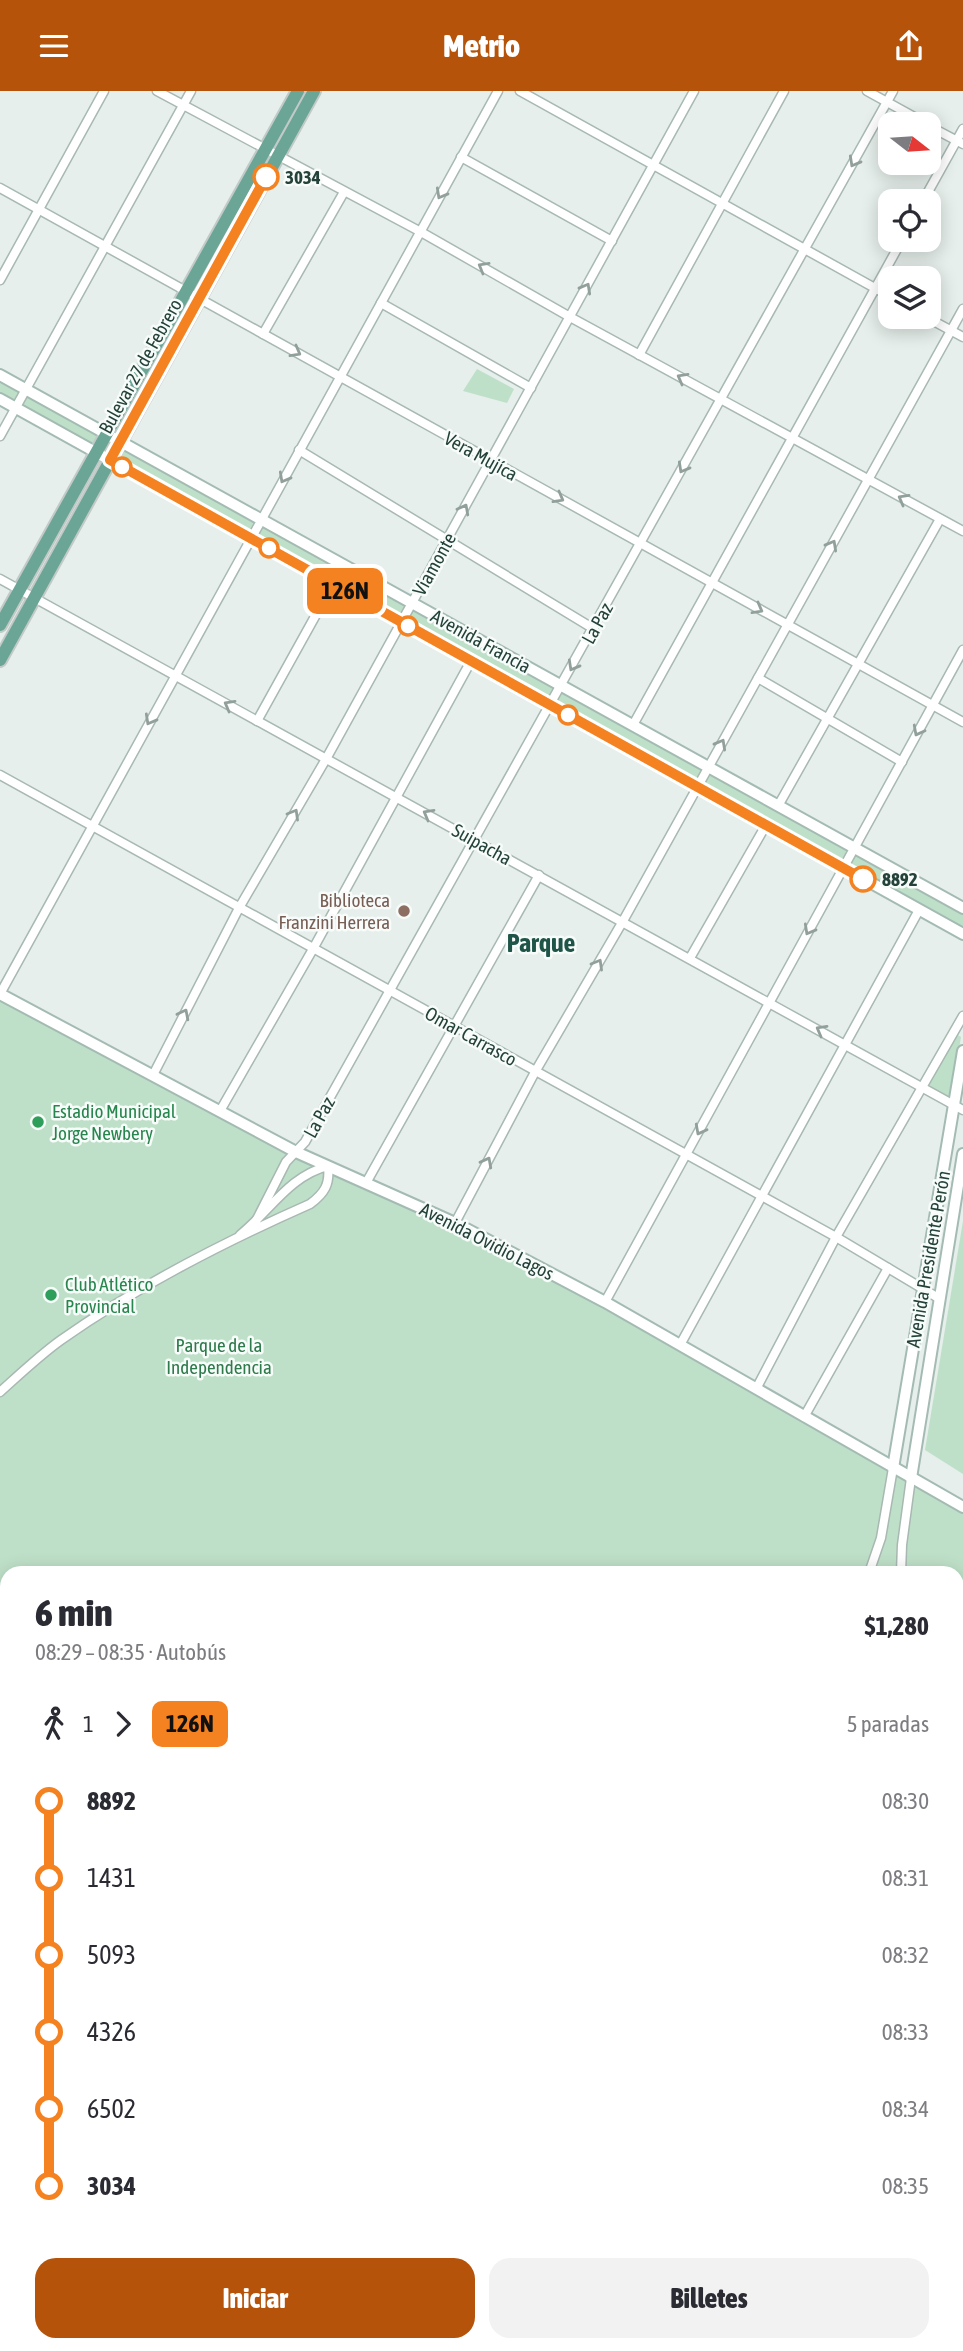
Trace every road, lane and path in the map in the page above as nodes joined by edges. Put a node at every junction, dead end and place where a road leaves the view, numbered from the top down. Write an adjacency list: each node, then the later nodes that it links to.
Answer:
1 (104, 91): 26 (street)
2 (157, 91): 13 (street)
3 (191, 91): 13 (street)
4 (298, 91): 18 (main road, Bulevar 27 de Febrero)
5 (314, 91): 19 (main road, Bulevar 27 de Febrero)
6 (498, 91): 20 (street)
7 (520, 91): 21 (street)
8 (694, 91): 21 (street, Viamonte)
9 (784, 91): 25 (street)
10 (867, 91): 12 (street)
11 (894, 91): 12 (street, La Paz)
12 (887, 102): 14 (street); 30 (street, La Paz, one-way to 30)
13 (183, 105): 18 (street); 29 (street)
14 (905, 112)
15 (963, 129): 17 (street)
16 (942, 132): 17 (street)
17 (960, 142): 23 (street)
18 (266, 149): 19 (street); 35 (main road, Bulevar 27 de Febrero)
19 (278, 155): 24 (street); 36 (main road, Bulevar 27 de Febrero)
20 (461, 157): 27 (street, one-way to 27); 28 (street)
21 (653, 165): 25 (street); 28 (street, Viamonte)
22 (0, 188): 26 (street, Vera Mujíca)
23 (931, 189)
24 (344, 192): 27 (street); 42 (street)
25 (722, 203): 30 (street); 44 (street)
26 (39, 210): 29 (street, Vera Mujíca); 32 (street)
27 (421, 232): 37 (street); 39 (street, one-way to 27)
28 (612, 241): 39 (street, Viamonte, one-way to 28)
29 (105, 246): 35 (street, Vera Mujíca); 48 (street)
30 (805, 249): 33 (street); 50 (street, La Paz)
31 (895, 252): 33 (street)
32 (0, 280)
33 (875, 288): 34 (street); 54 (street)
34 (878, 290)
35 (186, 292): 36 (street, Vera Mujíca); 52 (main road, Bulevar 27 de Febrero)
36 (199, 299): 42 (street, Vera Mujíca); 55 (main road, Bulevar 27 de Febrero)
37 (381, 303): 46 (street); 47 (street)
38 (963, 309): 41 (street)
39 (570, 317): 44 (street); 47 (street, Viamonte)
40 (941, 325): 41 (street)
41 (951, 331): 43 (street); 60 (street)
42 (263, 334): 46 (street, Vera Mujíca, one-way to 46)
43 (963, 337)
44 (639, 355): 50 (street, one-way to 44)
45 (0, 375): 48 (main road, Avenida Francia)
46 (340, 377): 56 (street); 59 (street, Vera Mujíca)
47 (531, 388): 59 (street, Viamonte)
48 (26, 389): 51 (street); 52 (main road, Avenida Francia)
49 (0, 399): 51 (main road, Avenida Francia)
50 (721, 400): 54 (street); 66 (street, La Paz, one-way to 66)
51 (16, 408): 53 (street); 57 (main road, Avenida Francia)
52 (107, 434): 55 (main road, Avenida Francia); 57 (main road, Bulevar 27 de Febrero)
53 (0, 436)
54 (792, 438): 60 (street); 68 (street)
55 (121, 441): 58 (main road, Bulevar 27 de Febrero); 61 (main road, Avenida Francia)
56 (299, 450): 61 (street, one-way to 61); 65 (street)
57 (97, 453): 58 (main road, Avenida Francia); 70 (main road, Bulevar 27 de Febrero)
58 (110, 460): 64 (main road, Avenida Francia); 71 (main road, Bulevar 27 de Febrero)
59 (490, 460): 65 (street, Viamonte, one-way to 59); 66 (street, Vera Mujíca, one-way to 66)
60 (868, 480): 62 (street, one-way to 60); 75 (street, one-way to 60)
61 (261, 519): 64 (street); 72 (main road, Avenida Francia)
62 (940, 519): 63 (street); 80 (street)
63 (963, 531)
64 (251, 538): 69 (main road, Avenida Francia); 81 (street)
65 (448, 540): 72 (street, Viamonte); 76 (street)
66 (641, 544): 68 (street, Vera Mujíca); 76 (street, La Paz)
67 (0, 579): 70 (street, Suipacha)
68 (711, 583): 75 (street, Vera Mujíca, one-way to 75); 89 (street)
69 (333, 584): 73 (main road, Avenida Francia); 87 (street)
70 (20, 590): 71 (street, Suipacha); 74 (main road, Bulevar 27 de Febrero)
71 (35, 598): 78 (main road, Bulevar 27 de Febrero); 81 (street, Suipacha)
72 (412, 603): 73 (street, Viamonte); 83 (main road, Avenida Francia)
73 (401, 622): 79 (main road, Avenida Francia); 90 (street, Viamonte)
74 (0, 625)
75 (787, 625): 80 (street, Vera Mujíca); 82 (street)
76 (594, 628): 83 (street, La Paz, one-way to 83)
77 (963, 650): 85 (street)
78 (0, 660)
79 (471, 661): 84 (main road, Avenida Francia); 95 (street)
80 (857, 664): 85 (street, Vera Mujíca); 86 (street)
81 (175, 675): 87 (street, Suipacha, one-way to 81); 97 (street, one-way to 97)
82 (758, 678): 86 (street); 92 (street, one-way to 82)
83 (562, 686): 84 (street, La Paz); 89 (main road, Avenida Francia)
84 (551, 705): 94 (main road, Avenida Francia); 99 (street, La Paz)
85 (932, 706): 88 (street, Vera Mujíca); 91 (street, one-way to 91)
86 (827, 718): 91 (street); 96 (street)
87 (257, 721): 90 (street, Suipacha)
88 (963, 722)
89 (633, 725): 92 (main road, Avenida Francia)
90 (326, 759): 95 (street, Suipacha); 103 (street, Viamonte, one-way to 90)
91 (902, 762): 100 (street)
92 (708, 767): 94 (street); 96 (main road, Avenida Francia)
93 (0, 775): 97 (street, Omar Carrasco)
94 (698, 787): 98 (main road, Avenida Francia); 106 (street)
95 (396, 796): 99 (street, Suipacha, one-way to 95); 108 (street)
96 (778, 806): 100 (main road, Avenida Francia)
97 (92, 825): 103 (street, Omar Carrasco); 111 (street)
98 (766, 825): 101 (main road, Avenida Francia); 109 (street)
99 (476, 840): 102 (street, Suipacha); 110 (street, La Paz)
100 (855, 849): 101 (street); 104 (main road, Avenida Francia)
101 (844, 868): 105 (main road, Avenida Francia); 112 (street, one-way to 112)
102 (538, 875): 106 (street, Suipacha); 114 (street)
103 (239, 908): 108 (street, Omar Carrasco); 118 (street, Viamonte, one-way to 103)
104 (963, 908)
105 (919, 910): 107 (main road, Avenida Francia); 115 (street)
106 (623, 921): 109 (street, Suipacha); 117 (street, one-way to 106)
107 (963, 934)
108 (313, 949): 110 (street, Omar Carrasco); 121 (street)
109 (691, 958): 112 (street, Suipacha)
110 (389, 989): 114 (street, Omar Carrasco); 122 (street, La Paz)
111 (0, 994): 118 (main road, Avenida Ovidio Lagos)
112 (769, 1002): 115 (street, Suipacha, one-way to 112); 124 (street, one-way to 124)
113 (963, 1016): 119 (street)
114 (454, 1027): 117 (street, Omar Carrasco); 126 (street)
115 (845, 1044): 119 (street, Suipacha); 127 (street)
116 (963, 1051): 120 (main road, Avenida Presidente Perón)
117 (535, 1072): 124 (street, Omar Carrasco); 128 (street, one-way to 117)
118 (153, 1075): 121 (main road, Avenida Ovidio Lagos)
119 (924, 1087): 120 (street, Suipacha); 131 (street)
120 (959, 1107): 133 (main road, Avenida Presidente Perón)
121 (220, 1111): 122 (main road, Avenida Ovidio Lagos)
122 (296, 1152): 125 (main road, Avenida Ovidio Lagos); 129 (street, La Paz)
123 (963, 1154): 134 (main road, Avenida Presidente Perón)
124 (686, 1155): 127 (street, Omar Carrasco); 135 (street)
125 (328, 1166): 126 (main road, Avenida Ovidio Lagos); 129 (street); 130 (street)
126 (366, 1183): 128 (main road, Avenida Ovidio Lagos)
127 (760, 1195): 131 (street, Omar Carrasco); 136 (street)
128 (455, 1223): 135 (main road, Avenida Ovidio Lagos)
129 (254, 1224): 130 (street)
130 (240, 1235): 138 (street)
131 (836, 1237): 132 (street, Omar Carrasco); 137 (street)
132 (888, 1268): 133 (street, Omar Carrasco); 139 (street)
133 (923, 1289): 134 (street, Omar Carrasco); 140 (main road, Avenida Presidente Perón)
134 (940, 1299): 141 (main road, Avenida Presidente Perón)
135 (605, 1302): 136 (main road, Avenida Ovidio Lagos)
136 (680, 1345): 137 (main road, Avenida Ovidio Lagos)
137 (756, 1389): 139 (main road, Avenida Ovidio Lagos)
138 (0, 1391)
139 (804, 1417): 140 (main road, Avenida Ovidio Lagos)
140 (892, 1468): 141 (main road, Avenida Ovidio Lagos); 143 (street)
141 (911, 1478): 142 (main road, Avenida Ovidio Lagos); 144 (street)
142 (963, 1507)
143 (871, 1566)
144 (901, 1566)

